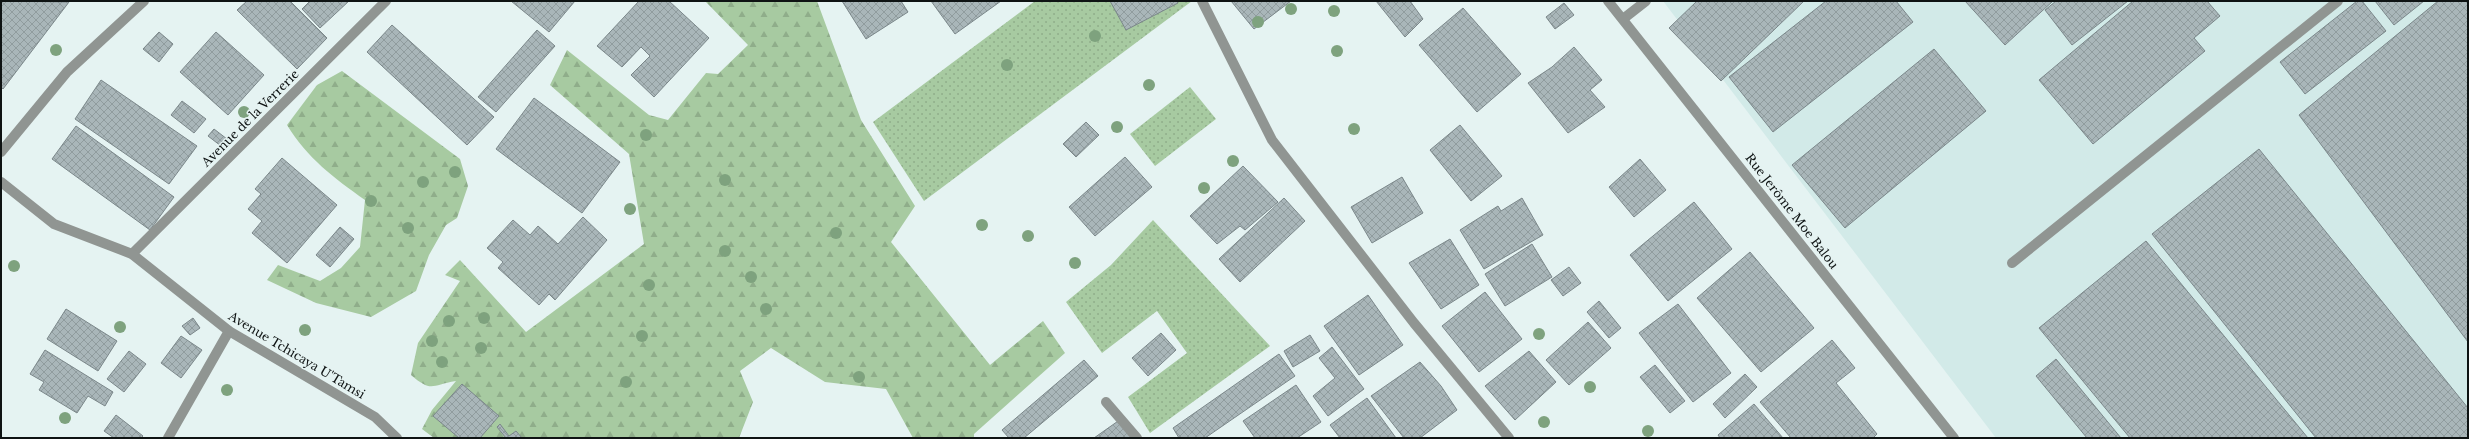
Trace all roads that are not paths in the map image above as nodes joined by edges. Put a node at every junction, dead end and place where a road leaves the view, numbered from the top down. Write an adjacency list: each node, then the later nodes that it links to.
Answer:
1 (144, 1): 8 (street)
2 (386, 1): 10 (street, Avenue de la Verrerie)
3 (1202, 1): 17 (street)
4 (1608, 1): 7 (street, Rue Jerôme Moe Balou)
5 (1646, 1): 7 (street)
6 (2338, 1): 11 (street)
7 (1623, 19): 18 (street, Rue Jerôme Moe Balou)
8 (1, 152)
9 (1, 182): 10 (street, Avenue Tchicaya U'Tamsi)
10 (132, 254): 12 (street, Avenue Tchicaya U'Tamsi)
11 (2012, 263)
12 (229, 332): 14 (street); 15 (street, Avenue Tchicaya U'Tamsi)
13 (1106, 402): 16 (street)
14 (168, 438)
15 (397, 438)
16 (1137, 438)
17 (1510, 438)
18 (1954, 438)

